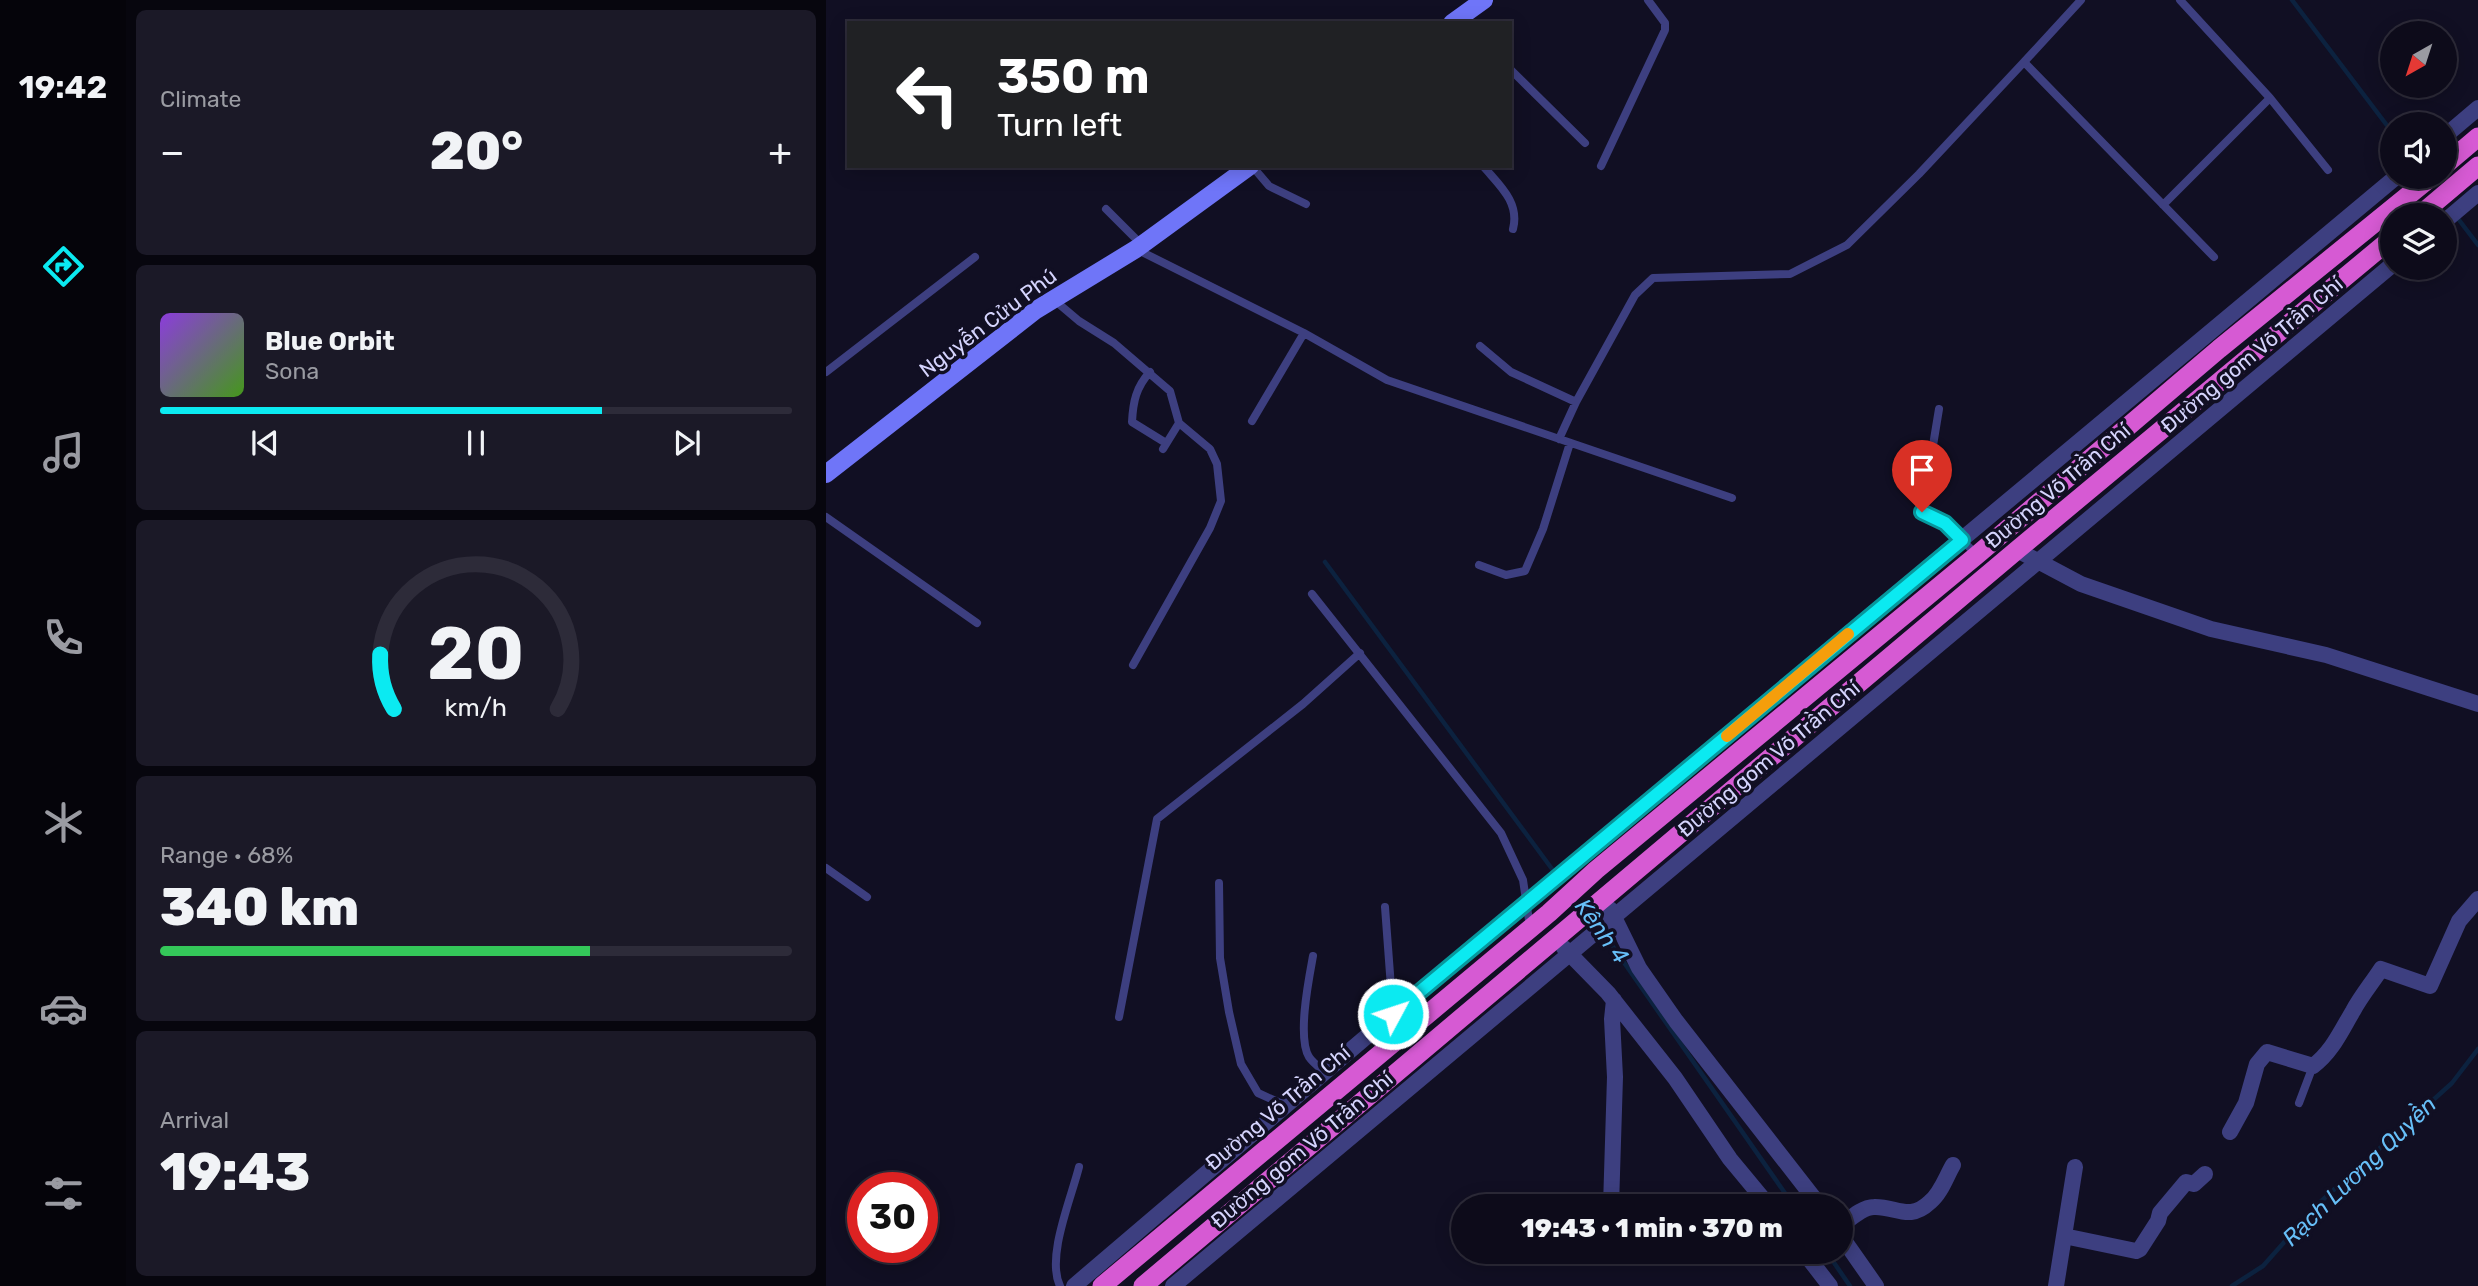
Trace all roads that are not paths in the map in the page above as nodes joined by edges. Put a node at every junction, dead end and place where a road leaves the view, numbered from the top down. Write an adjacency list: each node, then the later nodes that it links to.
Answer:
1 (1484, 0): 5 (main road)
2 (1648, 0): 14 (lane)
3 (2081, 0): 6 (lane)
4 (2180, 0): 8 (lane)
5 (1460, 21)
6 (2024, 62): 25 (lane); 39 (lane)
7 (1512, 71): 11 (lane)
8 (2270, 98): 19 (lane); 25 (lane)
9 (2478, 108): 10 (street)
10 (2457, 126)
11 (1585, 143)
12 (2471, 143): 13 (highway)
13 (2457, 155)
14 (1601, 166)
15 (2477, 166): 23 (highway)
16 (1248, 168): 29 (main road, Nguyễn Cửu Phú)
17 (1253, 168): 24 (lane)
18 (1485, 168): 28 (lane)
19 (2328, 170)
20 (2382, 189): 48 (street, Đường gom Võ Trần Chí)
21 (2417, 189): 50 (highway, Đường Võ Trần Chí)
22 (2478, 193): 27 (street)
23 (2434, 203)
24 (1306, 204)
25 (2163, 205): 32 (lane)
26 (1106, 209): 29 (lane)
27 (2457, 210)
28 (1513, 229)
29 (1139, 247): 34 (main road, Nguyễn Cửu Phú); 35 (lane)
30 (2380, 248): 49 (highway, Đường Võ Trần Chí)
31 (975, 257): 37 (lane)
32 (2214, 257)
33 (2380, 275): 51 (street, Đường gom Võ Trần Chí)
34 (1054, 299): 38 (lane); 45 (main road, Nguyễn Cửu Phú)
35 (1304, 333): 41 (lane); 43 (lane)
36 (1480, 346): 39 (lane)
37 (826, 372)
38 (1150, 372): 42 (lane); 42 (lane)
39 (1576, 402): 43 (lane)
40 (1939, 409): 48 (lane)
41 (1252, 421)
42 (1179, 423): 56 (lane)
43 (1559, 439): 44 (lane)
44 (1570, 443): 46 (lane); 52 (lane)
45 (826, 474)
46 (1732, 498)
47 (826, 517): 54 (lane)
48 (1962, 540): 50 (lane); 62 (street, Đường gom Võ Trần Chí)
49 (2017, 550): 51 (street); 63 (highway, Đường Võ Trần Chí)
50 (1977, 555): 65 (highway, Đường Võ Trần Chí)
51 (2039, 561): 57 (street); 63 (street, Đường gom Võ Trần Chí)
52 (1479, 565)
53 (1312, 594): 55 (lane)
54 (977, 623)
55 (1360, 653): 62 (lane); 70 (lane)
56 (1133, 665)
57 (2478, 704)
58 (826, 868): 60 (lane)
59 (1219, 883): 74 (lane)
60 (867, 897)
61 (2478, 899): 71 (street)
62 (1527, 903): 65 (lane); 69 (street, Đường gom Võ Trần Chí)
63 (1605, 907): 66 (highway, Đường Võ Trần Chí); 82 (street)
64 (1385, 908): 69 (lane)
65 (1530, 927): 89 (highway, Đường Võ Trần Chí)
66 (1564, 942): 68 (street); 90 (highway); 91 (street, Đường gom Võ Trần Chí)
67 (1313, 956): 72 (lane)
68 (1614, 1000): 80 (street); 81 (street)
69 (1393, 1014): 72 (street, Đường gom Võ Trần Chí)
70 (1119, 1017)
71 (2314, 1066): 73 (lane); 75 (street)
72 (1325, 1073): 74 (street, Đường gom Võ Trần Chí)
73 (2299, 1103)
74 (1287, 1106): 88 (street, Đường gom Võ Trần Chí)
75 (2230, 1132)
76 (1954, 1165): 83 (street)
77 (1079, 1167): 87 (lane)
78 (2076, 1167): 84 (street)
79 (2205, 1174): 84 (street)
80 (1611, 1194)
81 (1759, 1194)
82 (1811, 1194)
83 (1853, 1217)
84 (2064, 1236): 94 (street)
85 (1853, 1253): 93 (street)
86 (1813, 1264): 92 (street)
87 (1060, 1286)
88 (1074, 1286)
89 (1102, 1286)
90 (1143, 1286)
91 (1173, 1286)
92 (1830, 1286)
93 (1876, 1286)
94 (2056, 1286)

